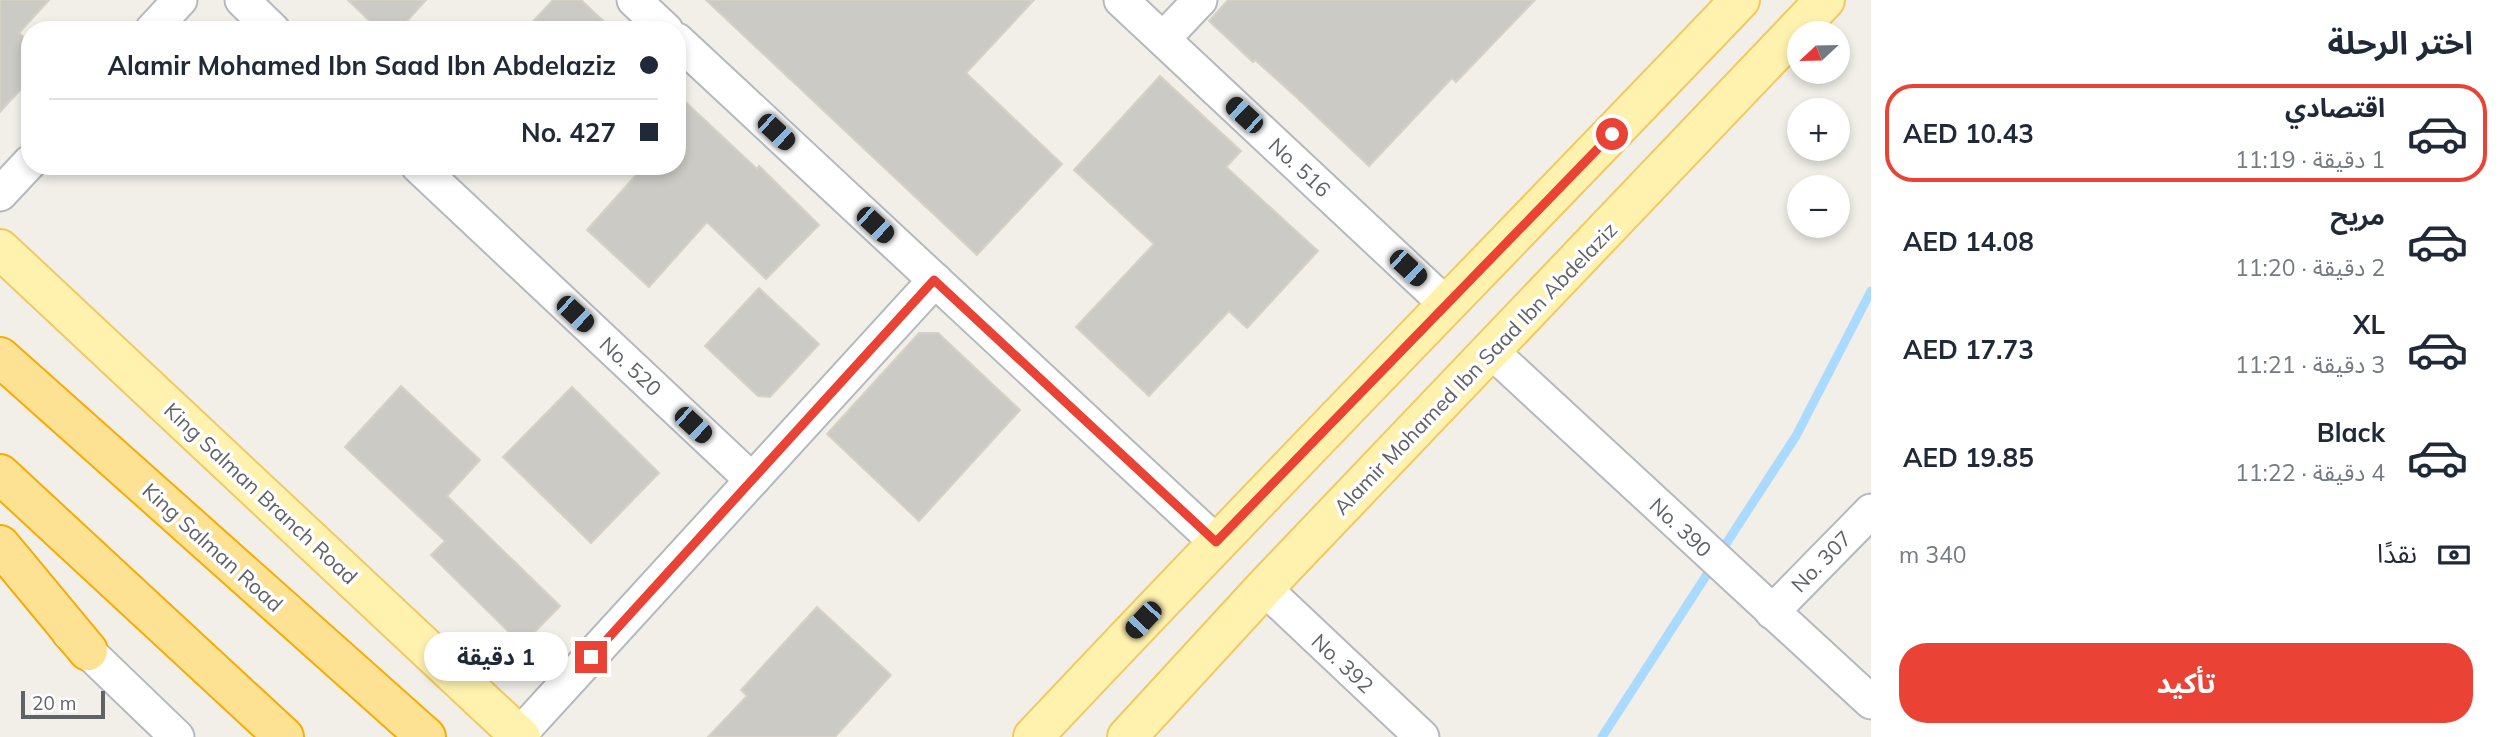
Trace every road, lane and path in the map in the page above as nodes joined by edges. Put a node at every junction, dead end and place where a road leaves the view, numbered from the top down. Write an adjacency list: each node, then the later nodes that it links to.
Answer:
1 (180, 0): 8 (street)
2 (242, 0): 9 (street)
3 (634, 0): 10 (street)
4 (1121, 0): 11 (street, No. 516)
5 (1200, 0): 11 (street)
6 (1740, 0): 18 (main road)
7 (1825, 0): 19 (main road, Alamir Mohamed Ibn Saad Ibn Abdelaziz)
8 (160, 21)
9 (264, 21)
10 (656, 21)
11 (1163, 39): 18 (street, No. 516)
12 (686, 48): 17 (street)
13 (21, 172): 15 (street)
14 (428, 175): 22 (street, No. 520)
15 (0, 194)
16 (0, 249): 31 (main road, King Salman Branch Road)
17 (934, 280): 22 (street); 24 (street)
18 (1448, 306): 24 (main road)
19 (1491, 351): 27 (main road, Alamir Mohamed Ibn Saad Ibn Abdelaziz); 28 (street, No. 390)
20 (0, 357): 34 (highway, King Salman Road)
21 (0, 474): 33 (highway)
22 (752, 480): 31 (street)
23 (1871, 511): 28 (street, No. 307)
24 (1216, 542): 35 (main road)
25 (0, 545): 29 (highway)
26 (0, 570): 29 (street)
27 (1264, 588): 36 (main road, Alamir Mohamed Ibn Saad Ibn Abdelaziz); 37 (street, No. 392)
28 (1772, 612): 30 (street, No. 390)
29 (88, 651): 32 (street)
30 (1871, 702)
31 (520, 736)
32 (177, 737)
33 (284, 737)
34 (426, 737)
35 (1033, 737)
36 (1127, 737)
37 (1422, 737)

